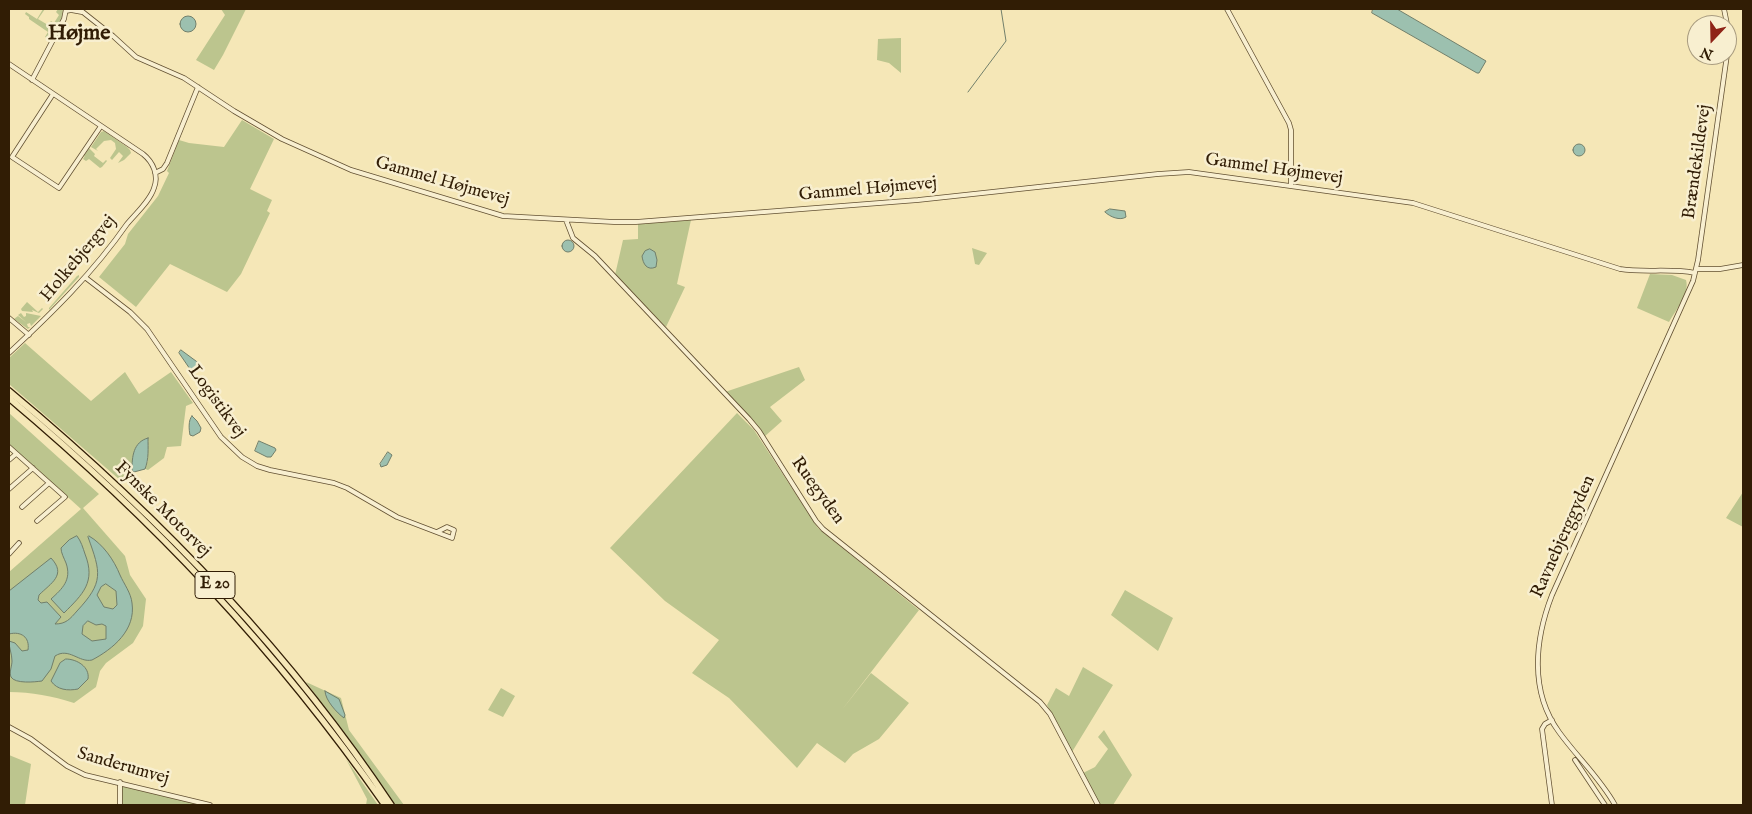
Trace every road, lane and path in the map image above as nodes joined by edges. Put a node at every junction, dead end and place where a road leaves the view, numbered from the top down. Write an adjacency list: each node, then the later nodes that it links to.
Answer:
1 (1227, 9): 11 (street)
2 (66, 10): 3 (street, Gammel Højmevej); 6 (street)
3 (80, 10): 7 (street, Gammel Højmevej)
4 (9, 64): 6 (street)
5 (1725, 65): 14 (street, Brændekildevej)
6 (32, 80): 8 (street)
7 (198, 87): 10 (street, Holkebjergvej); 12 (street, Gammel Højmevej)
8 (53, 94): 9 (street); 9 (street)
9 (101, 126): 10 (street)
10 (155, 173): 15 (street, Holkebjergvej)
11 (1291, 186): 12 (street, Gammel Højmevej); 14 (street, Gammel Højmevej)
12 (566, 220): 40 (street, Ruegyden)
13 (1743, 265): 14 (street, Gammel Højmevej)
14 (1696, 271): 32 (street, Ravnebjerggyden)
15 (86, 278): 17 (street, Holkebjergvej); 29 (street, Logistikvej)
16 (9, 318): 17 (street)
17 (29, 335): 18 (street, Holkebjergvej)
18 (9, 353)
19 (9, 391): 39 (highway, Fynske Motorvej / E 20)
20 (9, 398): 38 (highway, Fynske Motorvej / E 20)
21 (9, 447): 22 (street)
22 (16, 454): 23 (street); 24 (street)
23 (9, 460)
24 (33, 468): 25 (street); 26 (street)
25 (49, 483): 27 (street); 28 (street)
26 (9, 489)
27 (22, 507)
28 (38, 521)
29 (436, 532)
30 (19, 543): 31 (street)
31 (9, 554)
32 (1552, 720): 41 (street); 43 (street, Ravnebjerggyden)
33 (9, 727): 35 (street, Sanderumvej)
34 (1575, 760): 42 (street)
35 (120, 782): 36 (street); 37 (street, Sanderumvej)
36 (120, 805)
37 (210, 805)
38 (385, 805)
39 (391, 805)
40 (1098, 805)
41 (1552, 805)
42 (1605, 805)
43 (1615, 805)

